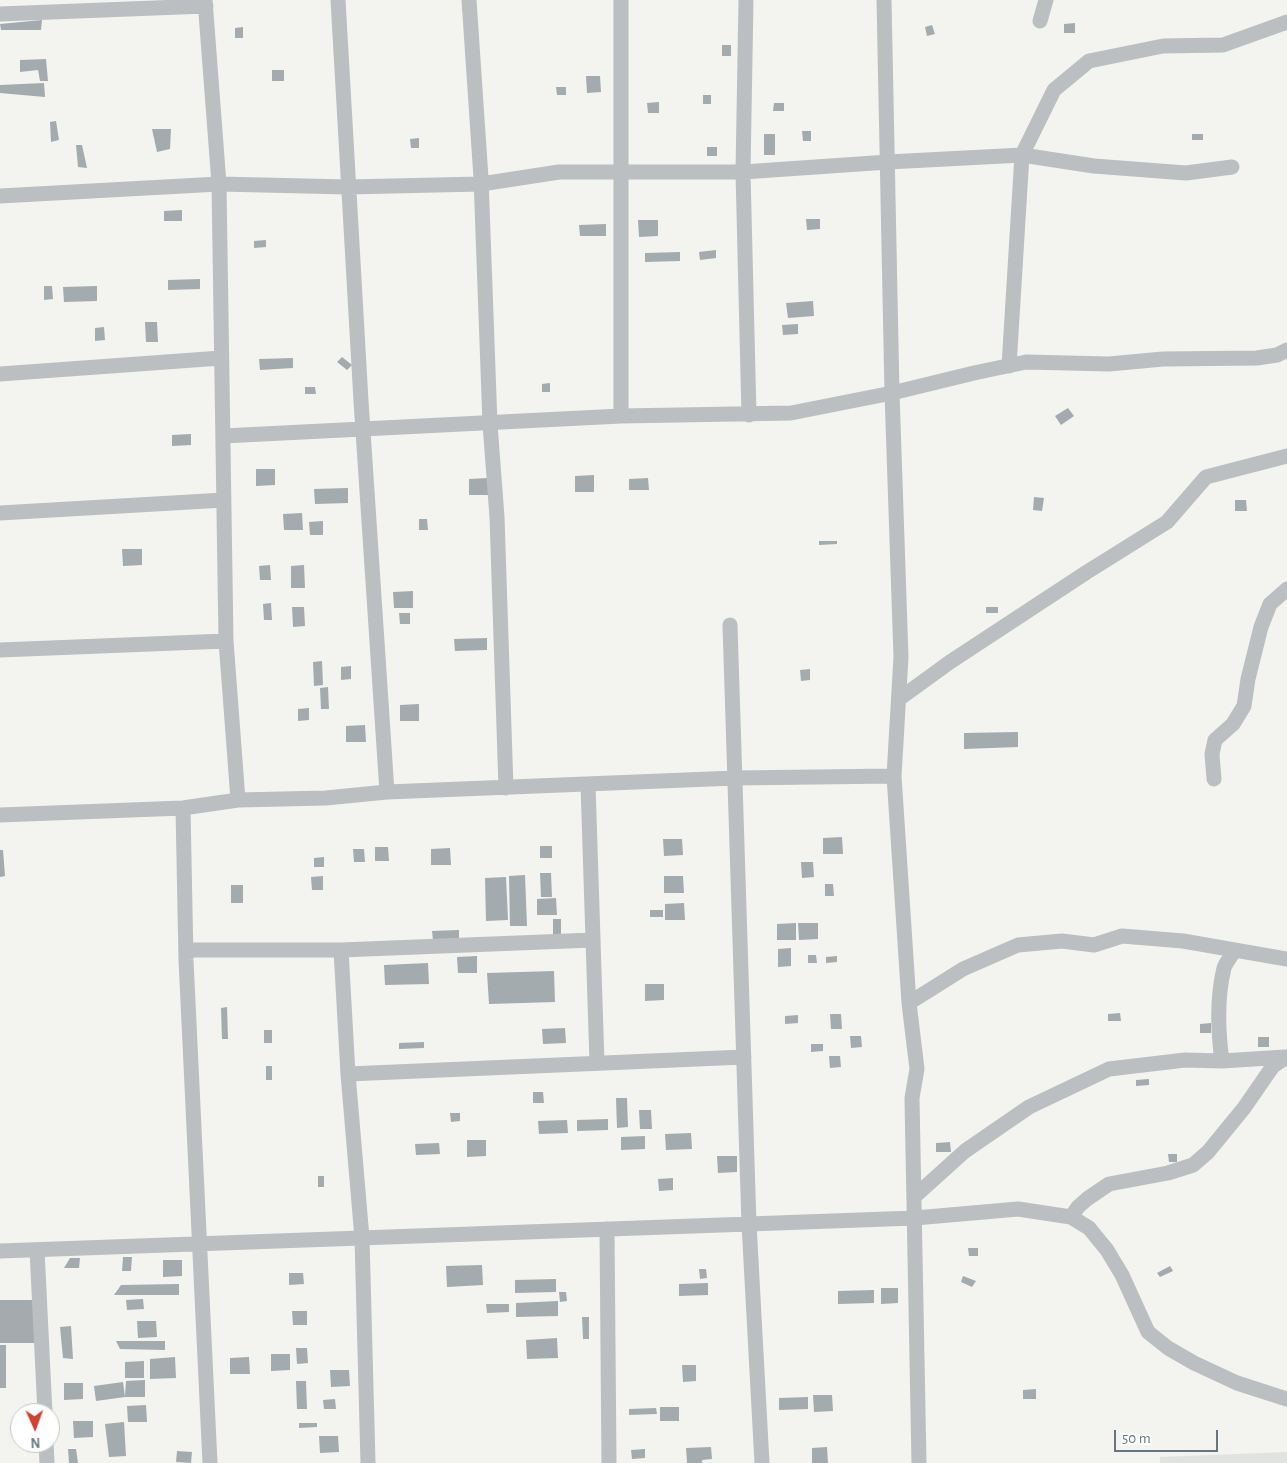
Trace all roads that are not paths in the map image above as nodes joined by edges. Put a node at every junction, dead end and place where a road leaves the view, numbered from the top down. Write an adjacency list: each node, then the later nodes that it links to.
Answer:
1 (338, 0): 18 (street)
2 (468, 0): 17 (street)
3 (622, 0): 14 (street)
4 (746, 0): 15 (street)
5 (884, 0): 12 (street)
6 (1046, 0): 9 (street)
7 (206, 3): 8 (street); 16 (street)
8 (0, 14)
9 (1040, 21)
10 (1287, 22): 11 (street)
11 (1022, 155): 12 (street); 13 (street); 22 (street)
12 (888, 162): 15 (street); 24 (street)
13 (1232, 167)
14 (621, 172): 15 (street); 17 (street); 26 (street)
15 (743, 172): 25 (street)
16 (219, 184): 18 (street); 19 (street); 21 (street)
17 (481, 184): 18 (street); 27 (street)
18 (348, 187): 28 (street)
19 (0, 196)
20 (1287, 350): 22 (street)
21 (221, 358): 23 (street); 29 (street)
22 (1009, 366): 24 (street)
23 (0, 374)
24 (892, 393): 25 (street); 37 (street)
25 (749, 415): 26 (street)
26 (621, 416): 27 (street)
27 (490, 424): 28 (street); 42 (street)
28 (362, 430): 29 (street); 43 (street)
29 (223, 436): 31 (street)
30 (1287, 456): 37 (street)
31 (224, 500): 32 (street); 35 (street)
32 (0, 513)
33 (1287, 588): 40 (street)
34 (730, 625): 39 (street)
35 (226, 641): 36 (street); 44 (street)
36 (0, 650)
37 (899, 699): 38 (street)
38 (894, 776): 39 (street); 52 (street)
39 (735, 778): 41 (street); 53 (street)
40 (1214, 779)
41 (588, 785): 42 (street); 47 (street)
42 (506, 788): 43 (street)
43 (388, 792): 44 (street)
44 (238, 800): 45 (street)
45 (183, 808): 46 (street); 48 (street)
46 (0, 814)
47 (593, 940): 49 (street); 56 (street)
48 (186, 950): 49 (street); 64 (street)
49 (341, 950): 57 (street)
50 (1234, 952): 51 (street); 52 (street); 55 (street)
51 (1287, 959)
52 (909, 1003): 58 (street)
53 (744, 1057): 56 (street); 61 (street)
54 (1287, 1057): 55 (street); 59 (street)
55 (1222, 1061): 58 (street)
56 (597, 1063): 57 (street)
57 (348, 1074): 63 (street)
58 (914, 1197): 60 (street)
59 (1071, 1217): 60 (street); 67 (street)
60 (915, 1218): 61 (street); 73 (street)
61 (749, 1224): 62 (street); 72 (street)
62 (607, 1229): 63 (street); 71 (street)
63 (362, 1238): 64 (street); 70 (street)
64 (200, 1244): 65 (street); 69 (street)
65 (37, 1250): 66 (street); 68 (street)
66 (0, 1251)
67 (1287, 1399)
68 (45, 1403)
69 (210, 1463)
70 (368, 1463)
71 (610, 1463)
72 (762, 1463)
73 (919, 1463)

